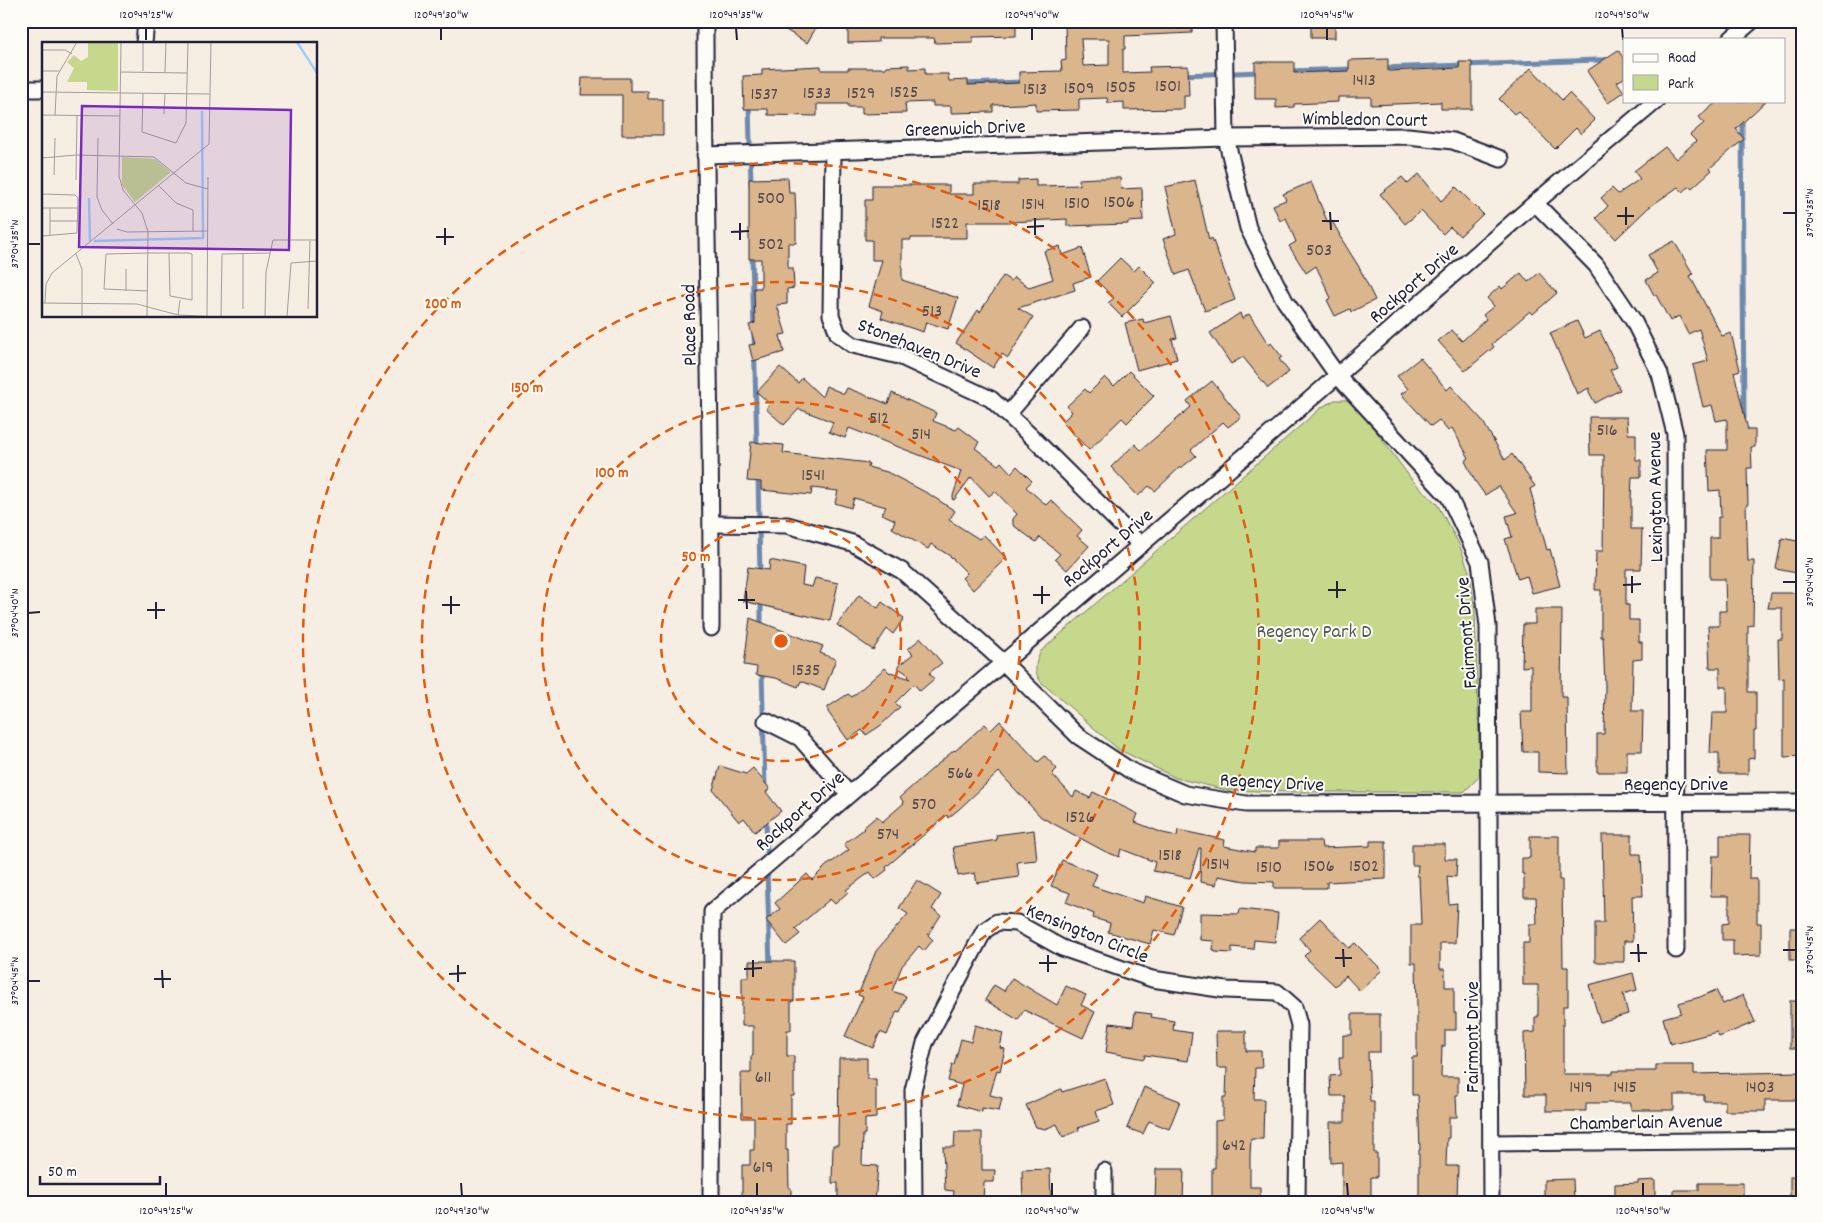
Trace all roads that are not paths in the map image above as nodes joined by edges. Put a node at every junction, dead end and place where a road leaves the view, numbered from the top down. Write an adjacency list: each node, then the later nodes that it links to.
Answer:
1 (146, 21): 6 (street)
2 (705, 21): 12 (street, Place Road)
3 (1224, 21): 10 (street, Fairmont Drive)
4 (1752, 21): 5 (street)
5 (1732, 38)
6 (144, 42)
7 (42, 89): 8 (street)
8 (21, 90)
9 (1655, 102): 14 (street, Rockport Drive)
10 (1226, 138): 11 (street, Greenwich Drive); 13 (street, Wimbledon Court); 16 (street, Fairmont Drive)
11 (834, 151): 12 (street, Greenwich Drive); 17 (street, Stonehaven Drive)
12 (705, 156): 18 (street, Place Road)
13 (1501, 158)
14 (1535, 203): 16 (street, Rockport Drive); 26 (street, Lexington Avenue)
15 (1082, 328): 17 (street)
16 (1337, 375): 19 (street, Rockport Drive); 25 (street, Fairmont Drive)
17 (1008, 414): 19 (street, Stonehaven Drive)
18 (712, 524): 20 (street, Place Road); 21 (street, Regency Drive)
19 (1141, 545): 21 (street, Rockport Drive)
20 (711, 628)
21 (1003, 662): 23 (street, Rockport Drive); 25 (street, Regency Drive)
22 (766, 721): 23 (street)
23 (849, 794): 31 (street, Rockport Drive)
24 (1802, 802): 26 (street, Regency Drive)
25 (1490, 804): 26 (street, Regency Drive); 29 (street, Fairmont Drive)
26 (1676, 804): 27 (street, Lexington Avenue)
27 (1676, 950)
28 (1802, 1140): 29 (street, Chamberlain Avenue)
29 (1491, 1143): 35 (street, Fairmont Drive)
30 (1104, 1171): 33 (street)
31 (711, 1202)
32 (914, 1202): 34 (street, Kensington Circle)
33 (1104, 1202)
34 (1297, 1202)
35 (1491, 1202)

